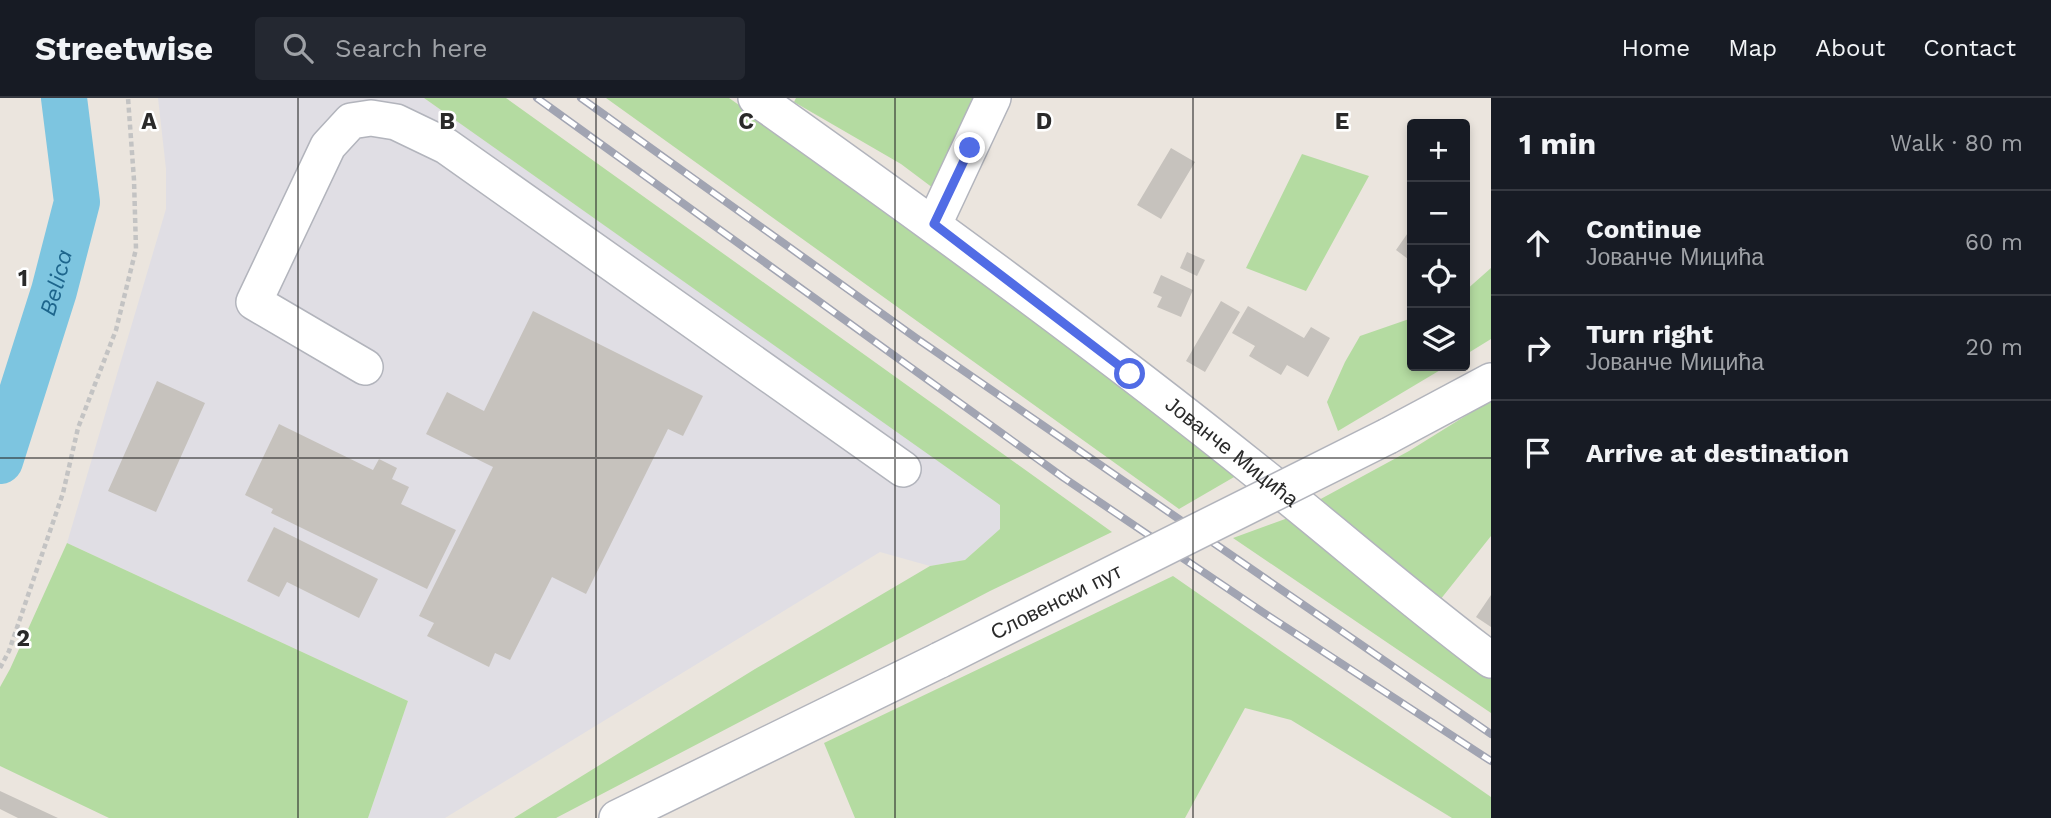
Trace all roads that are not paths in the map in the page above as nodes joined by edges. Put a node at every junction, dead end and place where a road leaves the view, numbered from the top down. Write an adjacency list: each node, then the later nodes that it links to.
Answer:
1 (756, 98): 3 (street, Јованче Мицића)
2 (993, 98): 3 (street)
3 (934, 224): 7 (street, Јованче Мицића)
4 (365, 367): 6 (street)
5 (1491, 381): 8 (street, Словенски пут, bridge)
6 (903, 469)
7 (1491, 660)
8 (617, 818)

